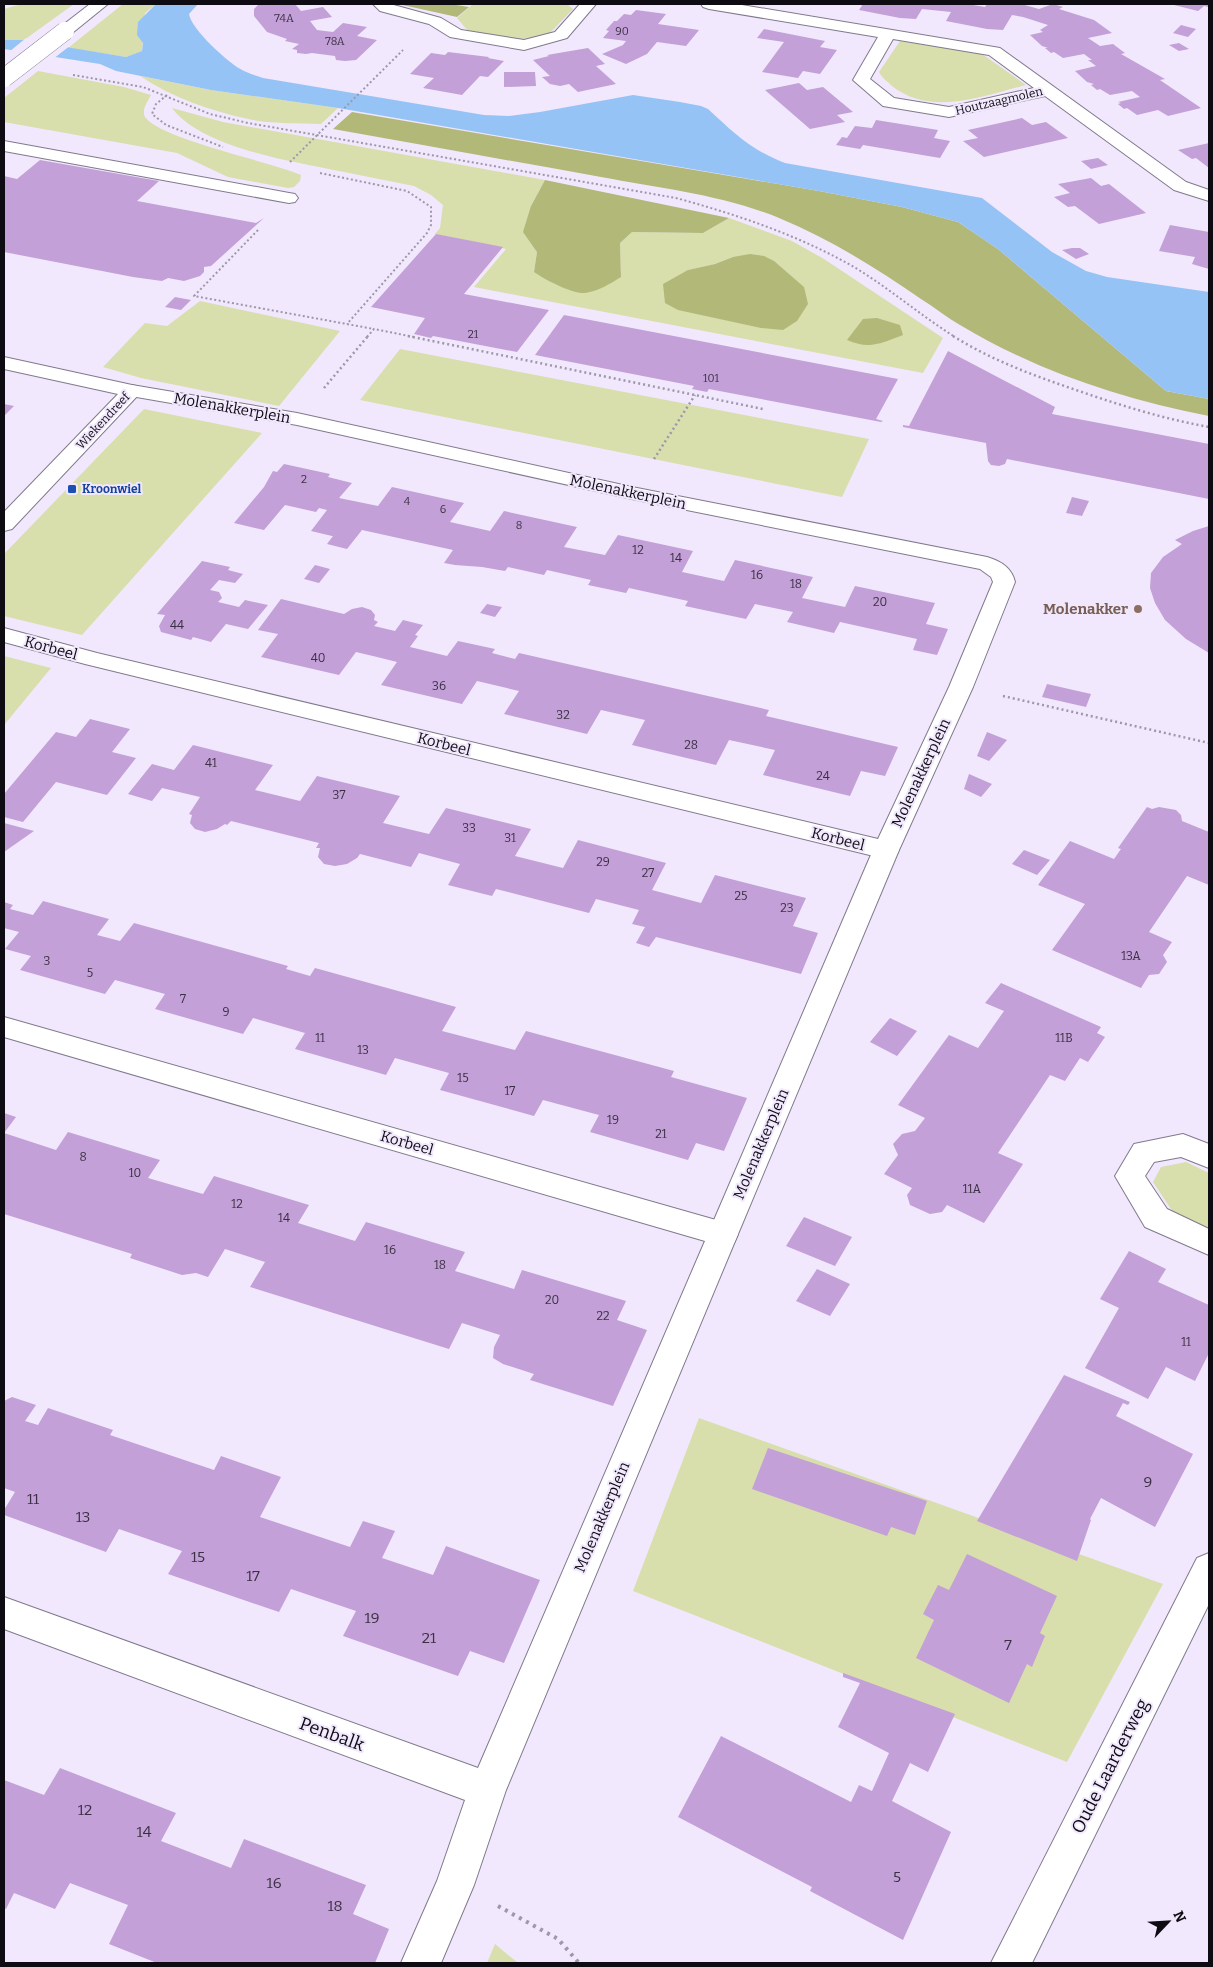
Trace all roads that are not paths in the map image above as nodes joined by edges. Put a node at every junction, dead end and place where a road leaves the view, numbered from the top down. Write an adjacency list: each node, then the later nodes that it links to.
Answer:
1 (100, 4): 6 (street, bridge)
2 (381, 4): 3 (street)
3 (588, 4)
4 (709, 4): 5 (street, Houtzaagmolen)
5 (888, 34): 7 (street, Houtzaagmolen); 7 (street, Houtzaagmolen)
6 (4, 78)
7 (1049, 90): 9 (street, Houtzaagmolen)
8 (4, 146): 10 (street)
9 (1209, 196)
10 (289, 198)
11 (4, 363): 12 (street, Wiekendreef)
12 (132, 391): 13 (street, Wiekendreef); 15 (street, Molenakkerplein)
13 (4, 524)
14 (4, 635): 15 (street, Korbeel)
15 (886, 850): 18 (street, Molenakkerplein)
16 (4, 1027): 18 (street, Korbeel)
17 (1209, 1158): 19 (street)
18 (723, 1234): 22 (street, Molenakkerplein)
19 (1209, 1243)
20 (1209, 1569): 24 (street, Oude Laarderweg)
21 (4, 1614): 22 (street, Penbalk)
22 (487, 1790): 23 (street)
23 (420, 1963)
24 (1011, 1963)

